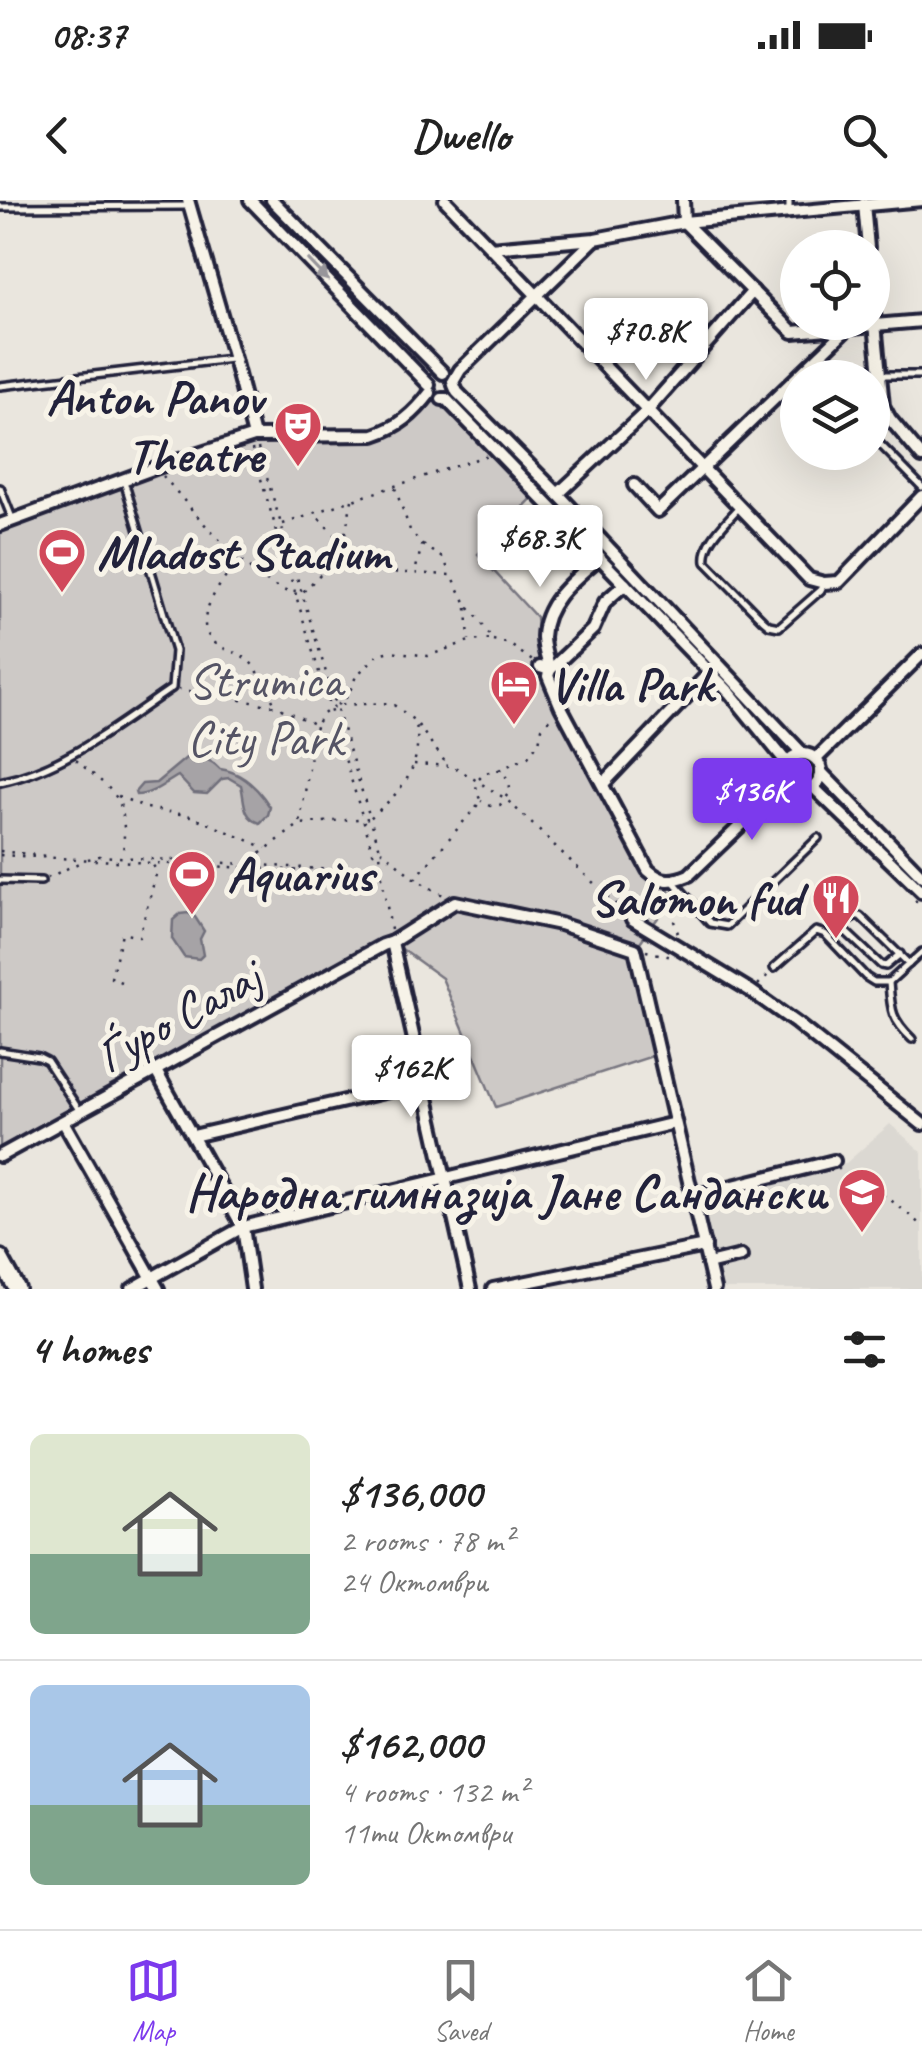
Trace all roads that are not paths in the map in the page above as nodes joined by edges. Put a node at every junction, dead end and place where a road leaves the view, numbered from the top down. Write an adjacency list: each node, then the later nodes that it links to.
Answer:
1 (250, 200): 25 (street, one-way to 25)
2 (272, 200): 23 (street)
3 (445, 200): 13 (street)
4 (683, 200): 10 (street)
5 (922, 200): 7 (street)
6 (189, 203): 9 (lane); 20 (street)
7 (864, 204): 8 (street); 11 (street)
8 (789, 206): 10 (street)
9 (0, 207)
10 (684, 222): 12 (street); 14 (street)
11 (866, 230)
12 (595, 239): 13 (street); 15 (street)
13 (490, 248): 15 (street)
14 (753, 291): 16 (street); 26 (street)
15 (537, 293): 23 (street); 26 (street)
16 (780, 319)
17 (922, 321): 18 (street)
18 (890, 323)
19 (835, 340): 31 (street)
20 (234, 358): 24 (lane); 28 (street)
21 (922, 374): 22 (lane)
22 (890, 375)
23 (449, 378): 25 (street); 25 (street); 36 (street)
24 (0, 386)
25 (435, 394): 28 (street); 41 (street)
26 (647, 411): 31 (street); 36 (street)
27 (890, 419): 30 (street)
28 (254, 436): 32 (street)
29 (890, 454): 34 (lane)
30 (922, 457)
31 (701, 468): 33 (street); 38 (street)
32 (123, 479): 39 (street); 52 (lane)
33 (634, 485)
34 (922, 487)
35 (0, 488): 39 (lane)
36 (558, 494): 47 (street)
37 (922, 496): 42 (street)
38 (740, 506): 42 (street); 42 (lane)
39 (12, 520): 40 (street)
40 (0, 525)
41 (600, 557): 43 (street); 45 (street)
42 (824, 583)
43 (625, 584): 45 (street); 46 (street)
44 (922, 654): 48 (street)
45 (545, 668): 53 (street)
46 (710, 672): 49 (street); 53 (street)
47 (802, 754): 48 (street); 49 (street)
48 (816, 759): 50 (street)
49 (787, 763): 51 (street)
50 (821, 772): 54 (street); 56 (street)
51 (787, 781): 54 (street); 59 (street)
52 (0, 782)
53 (604, 784): 59 (street)
54 (814, 787): 60 (street)
55 (818, 838): 59 (lane)
56 (922, 876)
57 (0, 880): 58 (lane)
58 (41, 881)
59 (673, 881)
60 (922, 892)
61 (632, 919): 75 (street)
62 (392, 942): 70 (street, Ѓуро Салај); 71 (street); 74 (street, Ѓуро Салај)
63 (922, 952): 65 (lane)
64 (900, 954): 64 (lane); 65 (lane)
65 (910, 964): 67 (lane)
66 (774, 968): 67 (lane)
67 (889, 982): 68 (lane)
68 (912, 1039)
69 (0, 1052): 72 (lane)
70 (156, 1071): 72 (street, Ѓуро Салај); 76 (street)
71 (423, 1083): 76 (street); 79 (street)
72 (81, 1113): 73 (street, Ѓуро Салај)
73 (64, 1123): 77 (street, Ѓуро Салај); 86 (street)
74 (675, 1123): 79 (street); 80 (street)
75 (922, 1124)
76 (193, 1136): 81 (street)
77 (0, 1156)
78 (834, 1162): 80 (street)
79 (444, 1178): 81 (street); 91 (street)
80 (693, 1196): 82 (street)
81 (243, 1227): 86 (street); 90 (street)
82 (705, 1246): 85 (street); 92 (street)
83 (741, 1256): 85 (street)
84 (0, 1258): 87 (street)
85 (708, 1264): 93 (street)
86 (151, 1278): 88 (street); 89 (street)
87 (17, 1289)
88 (132, 1289)
89 (158, 1289)
90 (252, 1289)
91 (470, 1289)
92 (493, 1289)
93 (714, 1289)

